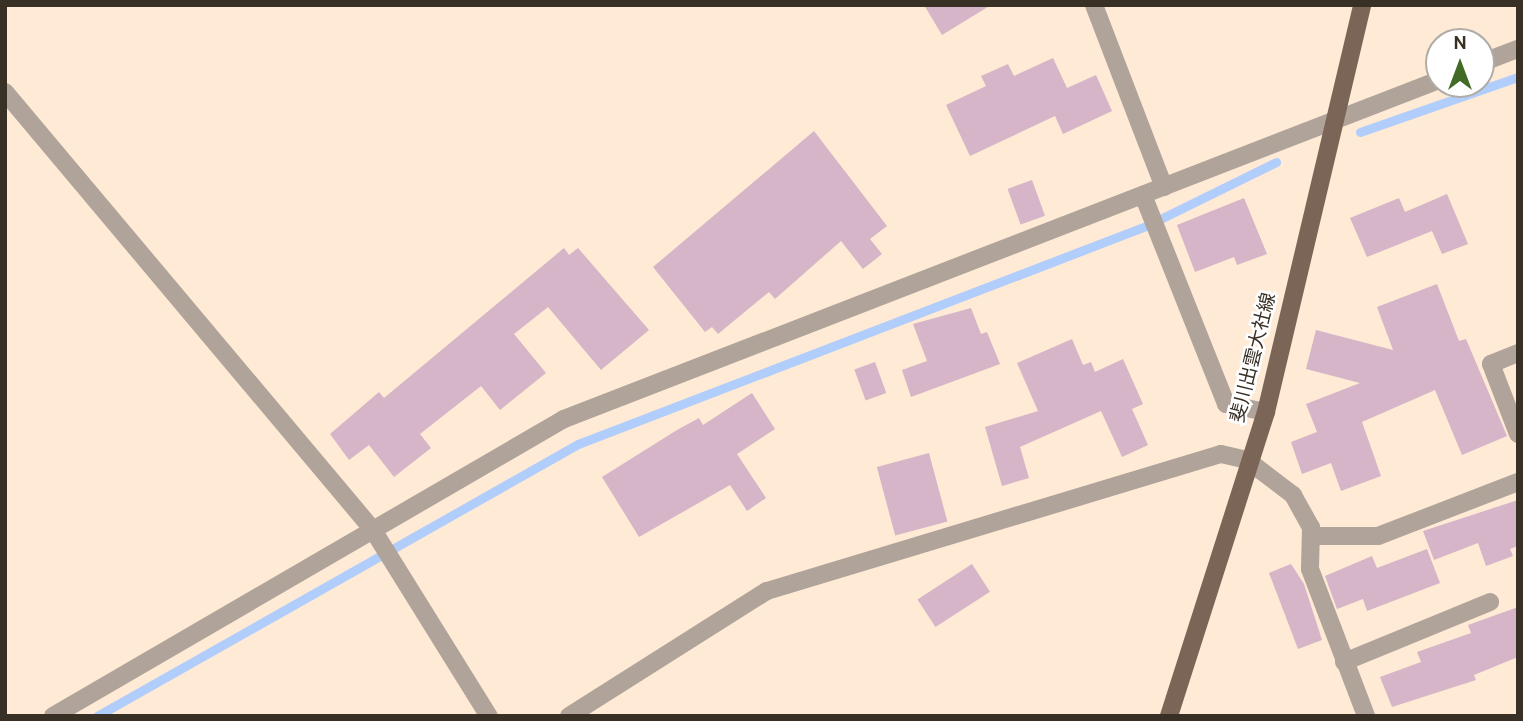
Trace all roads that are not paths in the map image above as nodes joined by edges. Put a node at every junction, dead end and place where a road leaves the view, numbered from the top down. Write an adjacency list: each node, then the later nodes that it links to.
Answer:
1 (1094, 5): 8 (street)
2 (1362, 5): 7 (main road, 斐川出雲大社線)
3 (1518, 49): 4 (street)
4 (1495, 58)
5 (1425, 85): 7 (street)
6 (5, 92): 15 (street)
7 (1332, 122): 8 (street); 11 (main road, 斐川出雲大社線)
8 (1164, 187): 9 (street)
9 (1143, 195): 11 (street); 15 (street)
10 (1518, 353): 12 (street)
11 (1265, 412): 13 (main road, 斐川出雲大社線)
12 (1518, 434)
13 (1247, 460): 16 (street); 21 (street); 22 (main road, 斐川出雲大社線)
14 (1518, 482): 16 (street)
15 (373, 530): 19 (street); 20 (street)
16 (1311, 536): 18 (street)
17 (1490, 602): 18 (street)
18 (1344, 662): 23 (street)
19 (53, 716)
20 (489, 716)
21 (569, 716)
22 (1169, 716)
23 (1366, 716)

